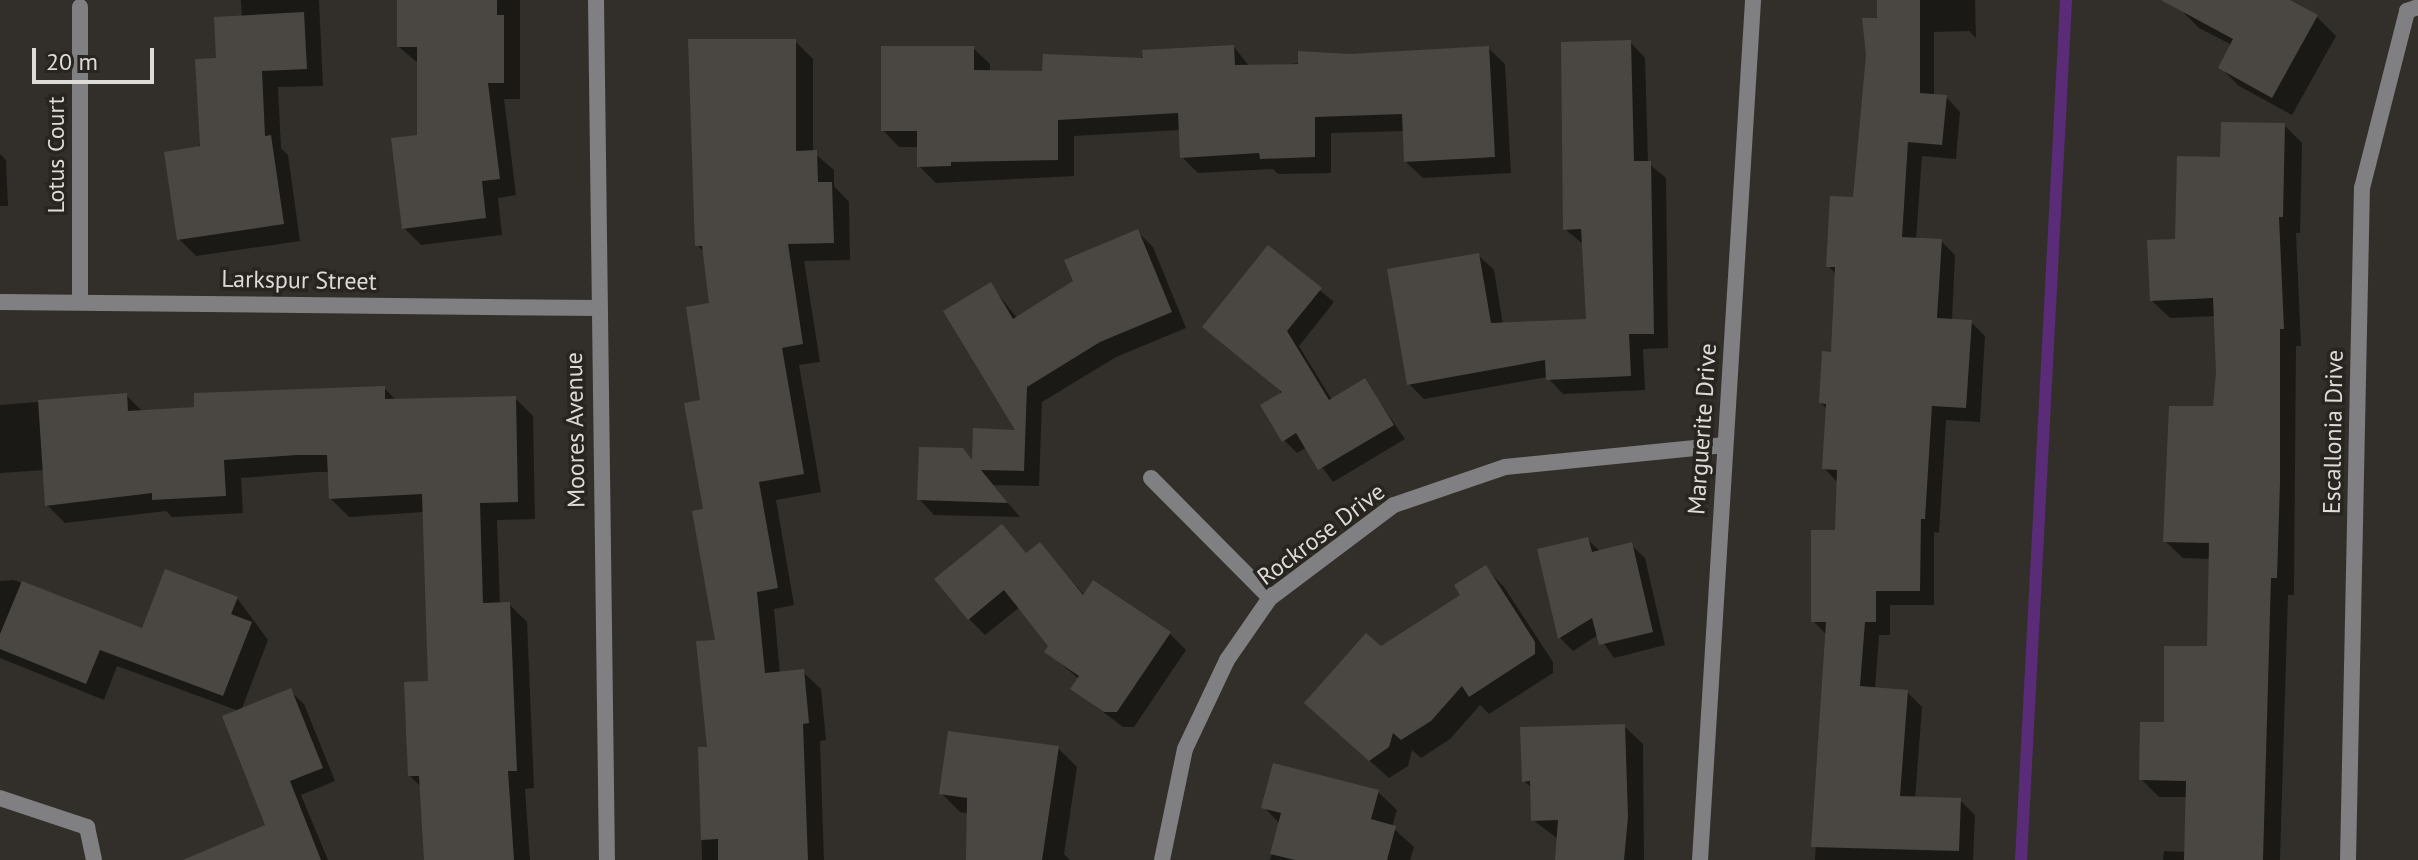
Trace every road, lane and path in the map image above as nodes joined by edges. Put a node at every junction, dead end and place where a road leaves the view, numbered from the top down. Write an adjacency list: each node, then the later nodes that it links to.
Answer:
1 (596, 0): 7 (street, Moores Avenue)
2 (1753, 0): 8 (street, Marguerite Drive)
3 (80, 7): 6 (street, Lotus Court)
4 (2412, 9): 16 (street, Escallonia Drive)
5 (0, 302): 6 (street, Larkspur Street)
6 (80, 302): 7 (street, Larkspur Street)
7 (597, 308): 13 (street, Moores Avenue)
8 (1725, 445): 10 (street, Rockrose Drive); 15 (street, Marguerite Drive)
9 (1151, 478): 10 (street)
10 (1270, 598): 14 (street, Rockrose Drive)
11 (0, 798): 12 (street)
12 (94, 860)
13 (607, 860)
14 (1162, 860)
15 (1700, 860)
16 (2348, 860)

